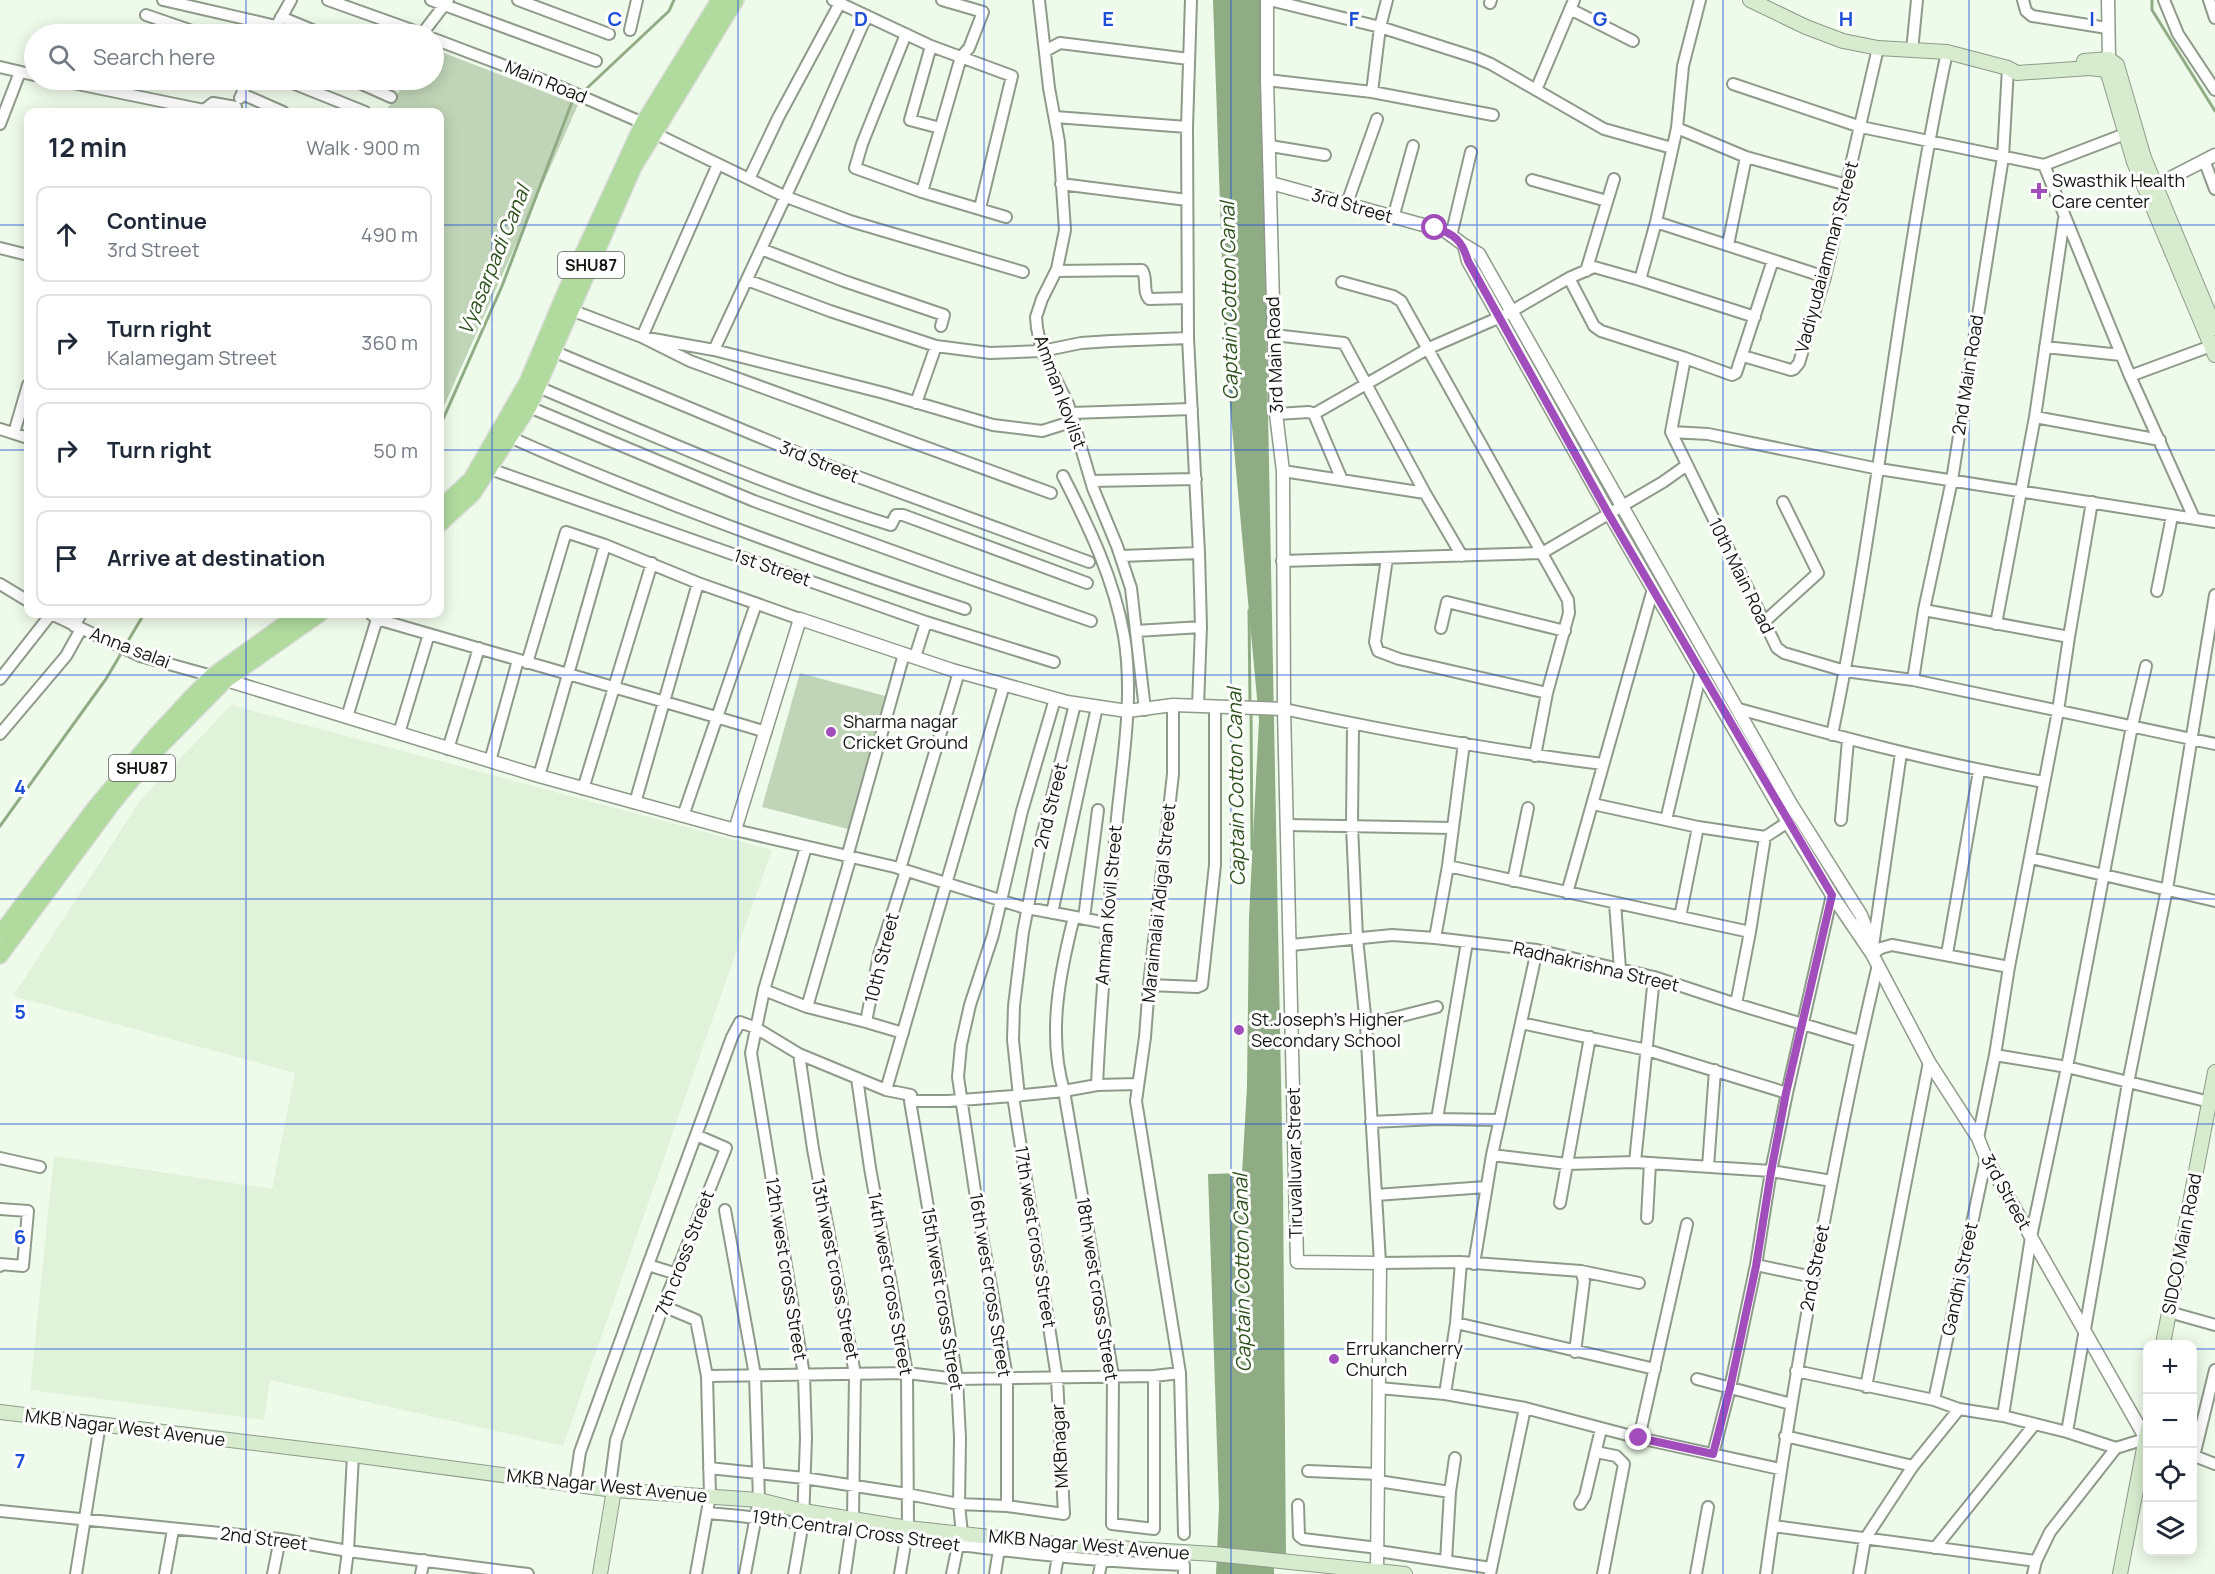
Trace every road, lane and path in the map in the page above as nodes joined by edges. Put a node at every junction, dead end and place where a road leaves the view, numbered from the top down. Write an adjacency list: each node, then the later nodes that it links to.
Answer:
1 (163, 0): 28 (street)
2 (291, 0): 29 (street)
3 (328, 0): 30 (street)
4 (431, 0): 21 (street)
5 (518, 0): 35 (street)
6 (637, 0): 34 (street)
7 (719, 0): 75 (main road, SHU87)
8 (736, 0): 75 (main road, SHU87)
9 (942, 0): 44 (street)
10 (1039, 0): 41 (street, Amman kovilst)
11 (1191, 0): 45 (street)
12 (1268, 0): 32 (street); 52 (street, 3rd Main Road)
13 (1387, 0): 32 (street)
14 (1700, 0): 77 (street)
15 (1750, 0): 40 (main road)
16 (1917, 0): 42 (street)
17 (2023, 0): 33 (street)
18 (2108, 0): 33 (street)
19 (2164, 0): 60 (street)
20 (2208, 0): 26 (street)
21 (447, 2): 31 (street); 46 (street)
22 (837, 2): 25 (street); 90 (street)
23 (1572, 5): 37 (street); 59 (street)
24 (146, 15): 27 (street)
25 (866, 17): 36 (street); 99 (street)
26 (2215, 18)
27 (172, 24)
28 (267, 24)
29 (277, 24)
30 (394, 24)
31 (430, 24)
32 (1380, 27): 59 (street); 61 (street)
33 (2107, 28): 47 (street)
34 (630, 30)
35 (609, 34)
36 (906, 34): 39 (street); 98 (street)
37 (1633, 42)
38 (444, 43): 75 (street, Main Road)
39 (931, 46): 44 (street); 76 (street)
40 (1878, 48): 42 (main road); 74 (street, Vadiyudaiamman Street)
41 (1045, 51): 45 (street); 70 (street, Amman kovilst)
42 (1912, 51): 43 (main road)
43 (1947, 52): 49 (main road); 79 (street)
44 (961, 57): 76 (street); 103 (street)
45 (1189, 59): 73 (street)
46 (596, 61)
47 (2108, 64): 49 (main road); 78 (main road); 96 (main road)
48 (0, 67): 50 (street)
49 (2008, 68): 86 (street, 2nd Main Road)
50 (20, 72): 51 (street); 72 (street)
51 (24, 73)
52 (1267, 80): 61 (street); 80 (street, 3rd Main Road)
53 (1733, 84): 74 (street)
54 (104, 90): 63 (street)
55 (244, 90): 66 (street)
56 (251, 90): 67 (street)
57 (310, 90): 68 (street)
58 (375, 90): 62 (street)
59 (1536, 90): 82 (street)
60 (2215, 90)
61 (1372, 92): 69 (street)
62 (391, 97)
63 (188, 108)
64 (206, 108): 65 (street)
65 (229, 108)
66 (237, 108)
67 (277, 108)
68 (354, 108)
69 (1493, 115)
70 (1055, 117): 73 (street); 94 (street, Amman kovilst)
71 (1377, 118): 102 (street)
72 (0, 124)
73 (1187, 127): 100 (street)
74 (1861, 127): 79 (street); 95 (street, Vadiyudaiamman Street)
75 (649, 128): 88 (street, Main Road); 124 (main road, SHU87); 174 (main road, SHU87)
76 (940, 128): 98 (street)
77 (1677, 128): 82 (street); 85 (street)
78 (2125, 134): 89 (street); 96 (main road)
79 (1928, 141): 86 (street); 162 (street)
80 (1270, 146): 84 (street); 93 (street, 3rd Main Road)
81 (1413, 146): 105 (street)
82 (1672, 148): 107 (street)
83 (1471, 152): 108 (street)
84 (1325, 155)
85 (1746, 157): 95 (street); 110 (street)
86 (2002, 157): 89 (street); 167 (street, 2nd Main Road)
87 (2210, 158): 96 (street); 97 (street)
88 (718, 164): 90 (street, Main Road); 131 (street)
89 (2044, 165): 106 (street)
90 (749, 178): 99 (street, Main Road)
91 (1614, 179): 101 (street)
92 (1532, 180): 101 (street)
93 (1271, 183): 102 (street, 3rd Street); 130 (street, 3rd Main Road)
94 (1061, 184): 100 (street); 116 (street, Amman kovilst)
95 (1847, 185): 118 (street, Vadiyudaiamman Street)
96 (2150, 188): 129 (main road); 137 (main road)
97 (2215, 189)
98 (922, 192): 103 (street)
99 (786, 196): 112 (street); 117 (street, Main Road)
100 (1188, 200): 123 (street)
101 (1607, 201): 115 (street)
102 (1347, 203): 105 (street, 3rd Street)
103 (980, 208): 104 (street)
104 (1006, 217)
105 (1393, 218): 108 (street, 3rd Street)
106 (2064, 218): 134 (street); 140 (street)
107 (1656, 222): 110 (street); 121 (street)
108 (1451, 236): 109 (street, 3rd Street)
109 (1464, 245): 125 (street, 3rd Street); 126 (street, 3rd Street)
110 (1728, 245): 114 (street)
111 (0, 248): 113 (street)
112 (761, 249): 120 (street); 128 (street)
113 (24, 254)
114 (1773, 260): 118 (street); 127 (street)
115 (1586, 270): 119 (street); 121 (street)
116 (1056, 271): 123 (street); 139 (street, Amman kovilst)
117 (1023, 272)
118 (1825, 277): 141 (street, Vadiyudaiamman Street)
119 (1569, 278): 125 (street); 142 (street)
120 (747, 280): 133 (street); 136 (street)
121 (1640, 280): 127 (street)
122 (1342, 282): 135 (street)
123 (1188, 298): 132 (street)
124 (571, 310): 131 (street); 138 (main road, SHU87)
125 (1513, 310): 126 (street); 175 (street, 3rd Street)
126 (1500, 317): 135 (street); 176 (street, 3rd Street)
127 (1755, 317): 141 (street)
128 (940, 326)
129 (2215, 328)
130 (1274, 335): 144 (street); 150 (street, 3rd Main Road)
131 (642, 337): 136 (street); 171 (street)
132 (1188, 339): 139 (street); 149 (street)
133 (936, 346): 139 (street); 147 (street)
134 (2045, 347): 140 (street); 153 (street)
135 (1429, 348): 144 (street); 183 (street)
136 (714, 350): 147 (street)
137 (2213, 350): 143 (street)
138 (553, 351): 145 (main road, SHU87); 188 (street, 3rd Street)
139 (1042, 351): 152 (street, Amman kovilst)
140 (2121, 355): 143 (street)
141 (1743, 356): 142 (street)
142 (1685, 358): 155 (street)
143 (2130, 376): 159 (street)
144 (1365, 384): 151 (street); 170 (street)
145 (538, 387): 148 (main road, SHU87); 191 (street)
146 (24, 399): 156 (street)
147 (916, 403): 152 (street)
148 (529, 407): 158 (main road, SHU87); 208 (street)
149 (1192, 409): 152 (street); 165 (street)
150 (1276, 414): 151 (street); 163 (street, 3rd Main Road)
151 (1314, 414): 166 (street)
152 (1072, 417): 168 (street, Amman kovilst)
153 (2035, 417): 159 (street); 169 (street)
154 (0, 429): 156 (street)
155 (1671, 432): 160 (street, 10th Main Road); 162 (street)
156 (14, 433): 157 (street)
157 (24, 437)
158 (510, 437): 161 (main road, SHU87); 198 (street)
159 (2160, 440): 178 (street)
160 (1687, 465): 175 (street); 210 (street, 10th Main Road)
161 (490, 469): 179 (main road, SHU87); 209 (street, 1st Street)
162 (1879, 469): 167 (street); 224 (street)
163 (1283, 471): 166 (street); 187 (street, 3rd Main Road)
164 (1062, 476): 244 (street, Amman Kovil Street)
165 (1196, 479): 168 (street); 182 (street)
166 (1342, 480): 170 (street)
167 (1952, 480): 169 (street); 199 (street, 2nd Main Road)
168 (1091, 481): 184 (street, Amman kovilst)
169 (2021, 491): 173 (street); 211 (street)
170 (1425, 492): 185 (street)
171 (1051, 493)
172 (1783, 502): 210 (street)
173 (2092, 502): 177 (street); 218 (street)
174 (444, 504)
175 (1622, 506): 176 (street); 242 (street, 3rd Street)
176 (1608, 513): 183 (street); 193 (street, 3rd Street)
177 (2172, 516): 178 (street); 194 (street)
178 (2194, 518): 180 (street)
179 (444, 520)
180 (2215, 522)
181 (605, 545): 189 (street); 221 (street); 227 (street)
182 (1199, 552): 184 (street); 213 (street)
183 (1542, 553): 185 (street); 216 (street)
184 (1121, 556): 215 (street, Amman kovilst)
185 (1462, 556): 186 (street)
186 (1387, 558): 187 (street); 233 (street)
187 (1282, 561): 241 (street, 3rd Main Road)
188 (1089, 562)
189 (652, 563): 190 (street); 232 (street)
190 (698, 583): 197 (street); 235 (street)
191 (1087, 583)
192 (2, 588): 196 (street)
193 (1653, 589): 226 (street, 3rd Street); 262 (street)
194 (2157, 591)
195 (2215, 595): 254 (street)
196 (24, 599)
197 (756, 604): 207 (street); 247 (street)
198 (965, 609)
199 (1924, 610): 211 (street); 230 (street, 2nd Main Road)
200 (48, 618): 229 (street)
201 (59, 618): 212 (street, Anna salai)
202 (80, 618): 212 (street)
203 (293, 618): 228 (main road, SHU87)
204 (314, 618): 228 (main road, SHU87)
205 (373, 618): 246 (street)
206 (380, 618): 217 (street)
207 (800, 620): 220 (street); 250 (street)
208 (1091, 621)
209 (926, 622): 220 (street); 222 (street, 1st Street)
210 (1763, 623): 224 (street, 10th Main Road)
211 (1996, 624): 218 (street)
212 (78, 627): 228 (street, Anna salai); 252 (street)
213 (1201, 627): 215 (street); 238 (street)
214 (1441, 628): 216 (street)
215 (1136, 631): 243 (street, Amman kovilst)
216 (1565, 631): 233 (street)
217 (429, 634): 219 (street); 251 (street)
218 (2068, 637): 245 (street)
219 (479, 648): 221 (street); 258 (street)
220 (910, 656): 225 (street); 282 (street)
221 (523, 662): 227 (street); 261 (street)
222 (1054, 662)
223 (2146, 666): 249 (street)
224 (1845, 671): 230 (street, 10th Main Road); 253 (street)
225 (959, 672): 231 (street); 285 (street, 10th Street)
226 (1701, 672): 272 (street); 274 (street, 3rd Street)
227 (568, 674): 232 (street); 264 (street)
228 (219, 678): 246 (street); 301 (main road, SHU87); 309 (main road, SHU87)
229 (0, 679)
230 (1913, 680): 245 (street, 10th Main Road)
231 (1004, 685): 234 (street); 288 (street)
232 (614, 686): 235 (street); 266 (street)
233 (1547, 693): 260 (street)
234 (1055, 699): 236 (street); 292 (street)
235 (664, 700): 247 (street); 267 (street)
236 (1075, 704): 239 (street); 295 (street, 2nd Street)
237 (1173, 705): 238 (street); 243 (street); 313 (street, Maraimalai Adigal Street)
238 (1198, 706): 240 (street)
239 (1096, 707): 244 (street); 296 (street)
240 (1215, 707): 241 (street); 313 (street)
241 (1280, 709): 248 (street); 275 (street, Tiruvalluvar Street)
242 (1739, 709): 253 (street); 308 (street, 3rd Street)
243 (1145, 710): 244 (street)
244 (1127, 711): 299 (street, Amman Kovil Street)
245 (2058, 711): 249 (street, 10th Main Road); 265 (street)
246 (347, 717): 251 (street)
247 (717, 717): 250 (street); 271 (street)
248 (1353, 724): 256 (street); 276 (street)
249 (2132, 726): 254 (street, 10th Main Road); 286 (street)
250 (766, 732): 279 (street)
251 (399, 733): 258 (street)
252 (0, 734)
253 (1832, 735): 255 (street)
254 (2191, 739): 257 (street, 10th Main Road); 289 (street)
255 (1848, 740): 259 (street); 273 (street)
256 (1464, 743): 260 (street); 278 (street)
257 (2215, 744)
258 (448, 748): 261 (street)
259 (1901, 753): 263 (street); 308 (street, 2nd Street)
260 (1535, 756): 262 (street)
261 (490, 761): 264 (street)
262 (1603, 764): 268 (street)
263 (1979, 771): 265 (street); 307 (street)
264 (539, 776): 266 (street)
265 (2044, 782): 283 (street)
266 (583, 789): 267 (street)
267 (635, 803): 271 (street)
268 (1593, 804): 272 (street); 290 (street)
269 (1528, 808): 287 (street)
270 (1098, 810): 298 (street, 18th west cross Street)
271 (683, 816): 279 (street)
272 (1666, 820): 277 (street)
273 (1840, 820)
274 (1788, 822): 280 (street); 291 (street, 3rd Street)
275 (1287, 825): 276 (street); 305 (street, Tiruvalluvar Street)
276 (1352, 826): 278 (street); 302 (street)
277 (1698, 827): 280 (street); 297 (street)
278 (1453, 828): 284 (street)
279 (735, 831): 281 (street)
280 (1765, 837): 300 (street)
281 (806, 847): 282 (street); 314 (street, 12th west cross Street)
282 (848, 857): 285 (street); 316 (street)
283 (2031, 858): 286 (street); 310 (street)
284 (1448, 866): 287 (street); 303 (street)
285 (903, 870): 288 (street); 318 (street, 10th Street)
286 (2102, 875): 289 (street); 330 (street)
287 (1513, 881): 290 (street)
288 (946, 883): 292 (street); 323 (street)
289 (2167, 889): 293 (street); 334 (street)
290 (1567, 892): 294 (street)
291 (1832, 895): 308 (street, 3rd Street); 320 (street)
292 (1002, 900): 295 (street); 341 (street, 16th west cross Street)
293 (2215, 901)
294 (1615, 903): 297 (street); 311 (street)
295 (1028, 908): 296 (street); 340 (street, 2nd Street)
296 (1052, 912): 298 (street)
297 (1680, 917): 300 (street)
298 (1079, 918): 299 (street); 338 (street, 18th west cross Street)
299 (1107, 923): 336 (street, Amman Kovil Street)
300 (1750, 932): 315 (street)
301 (0, 934)
302 (1358, 938): 303 (street, Radhakrishna Street); 305 (street, Radhakrishna Street); 321 (street)
303 (1435, 938): 304 (street, Radhakrishna Street)
304 (1467, 942): 306 (street, Radhakrishna Street); 344 (street)
305 (1291, 945): 368 (street, Tiruvalluvar Street)
306 (1537, 950): 311 (street, Radhakrishna Street); 319 (street)
307 (1947, 954): 308 (street); 310 (street)
308 (1872, 955): 325 (street, 2nd Street); 329 (street, 3rd Street)
309 (0, 956)
310 (2009, 967): 328 (street)
311 (1620, 969): 312 (street, Radhakrishna Street)
312 (1654, 977): 315 (street, Radhakrishna Street); 326 (street)
313 (1149, 985): 335 (street, Maraimalai Adigal Street)
314 (764, 990): 316 (street, 10th Street); 322 (street, 12th west cross Street)
315 (1736, 1004): 320 (street, Radhakrishna Street)
316 (807, 1007): 318 (street, 10th Street)
317 (1437, 1007): 321 (street)
318 (866, 1022): 323 (street)
319 (1521, 1023): 324 (street); 345 (street)
320 (1802, 1024): 325 (street, Radhakrishna Street); 339 (street)
321 (1366, 1025): 346 (street)
322 (756, 1028): 327 (street); 347 (street); 391 (street, 12th west cross Street)
323 (903, 1033): 337 (street)
324 (1590, 1037): 326 (street); 354 (street)
325 (1859, 1041): 358 (street, 2nd Street)
326 (1647, 1050): 331 (street); 352 (street)
327 (799, 1054): 333 (street); 389 (street, 13th west cross Street)
328 (1995, 1055): 330 (street); 348 (street)
329 (1929, 1062): 348 (street, 3rd Street); 399 (street)
330 (2067, 1067): 334 (street); 366 (street)
331 (1715, 1070): 339 (street); 356 (street)
332 (2215, 1072): 343 (main road, SIDCO Main Road)
333 (857, 1078): 337 (street); 388 (street, 14th west cross Street)
334 (2128, 1083): 343 (street); 381 (street)
335 (1137, 1084): 336 (street); 387 (street, Maraimalai Adigal Street)
336 (1097, 1085): 338 (street)
337 (886, 1090): 342 (street)
338 (1064, 1091): 340 (street); 393 (street, 18th west cross Street)
339 (1786, 1093): 357 (street)
340 (1016, 1096): 341 (street); 396 (street, 17th west cross Street)
341 (961, 1100): 342 (street); 395 (street, 16th west cross Street)
342 (910, 1101): 397 (street, 15th west cross Street)
343 (2210, 1102): 378 (main road, SIDCO Main Road)
344 (1437, 1119): 345 (street); 346 (street)
345 (1500, 1120): 349 (street)
346 (1371, 1122): 360 (street)
347 (696, 1135): 370 (street); 374 (street, 7th cross Street)
348 (1978, 1138): 351 (street, 3rd Street)
349 (1492, 1155): 354 (street); 359 (street)
350 (0, 1158): 355 (street)
351 (1986, 1158): 366 (street, 3rd Street); 403 (street, Gandhi Street)
352 (1635, 1162): 353 (street); 354 (street)
353 (1650, 1163): 356 (street); 364 (street)
354 (1566, 1164): 361 (street)
355 (40, 1167)
356 (1708, 1167): 357 (street)
357 (1771, 1172): 358 (street); 372 (street)
358 (1832, 1181): 375 (street, 2nd Street)
359 (1486, 1187): 360 (street); 369 (street)
360 (1376, 1195): 368 (street)
361 (1560, 1203)
362 (0, 1209): 371 (street)
363 (725, 1210): 390 (street)
364 (1647, 1218)
365 (1687, 1224): 384 (street)
366 (2031, 1237): 381 (street, 3rd Street); 408 (street)
367 (1461, 1262): 368 (street); 369 (street); 379 (street)
368 (1380, 1263): 400 (street)
369 (1474, 1264): 373 (street)
370 (648, 1265): 374 (street); 433 (street)
371 (0, 1266)
372 (1756, 1266): 375 (street); 401 (street)
373 (1581, 1271): 376 (street); 383 (street)
374 (677, 1274): 377 (street, 7th cross Street)
375 (1813, 1277): 386 (street, 2nd Street)
376 (1639, 1283)
377 (663, 1306): 392 (street); 435 (street, 7th cross Street)
378 (2169, 1312): 380 (street); 382 (main road, SIDCO Main Road)
379 (1456, 1323): 383 (street); 402 (street)
380 (2215, 1325)
381 (2085, 1332): 411 (street, 3rd Street); 413 (street)
382 (2164, 1340)
383 (1575, 1352): 384 (street)
384 (1655, 1369): 416 (street)
385 (2215, 1370): 418 (street)
386 (1796, 1371): 399 (street); 404 (street, 2nd Street)
387 (1180, 1372): 394 (street); 454 (street, Maraimalai Adigal Street)
388 (907, 1373): 389 (street); 397 (street); 437 (street, 14th west cross Street)
389 (855, 1374): 391 (street); 434 (street, 13th west cross Street)
390 (755, 1375): 391 (street); 392 (street); 430 (street)
391 (804, 1375): 431 (street, 12th west cross Street)
392 (707, 1376): 427 (street)
393 (1113, 1376): 394 (street); 394 (street, 18th west cross Street); 396 (street)
394 (1154, 1376)
395 (1007, 1377): 396 (street); 397 (street); 443 (street, 16th west cross Street)
396 (1057, 1378): 443 (street, MKBnagar)
397 (957, 1379): 440 (street, 15th west cross Street)
398 (1697, 1379): 401 (street)
399 (1866, 1387): 403 (street)
400 (1378, 1388): 402 (street); 432 (street)
401 (1730, 1388): 404 (street); 421 (street)
402 (1445, 1394): 405 (street)
403 (1934, 1400): 406 (street)
404 (1791, 1404): 414 (street, 2nd Street)
405 (1525, 1408): 412 (street); 471 (street)
406 (1959, 1409): 408 (street); 426 (street)
407 (0, 1412): 409 (main road, MKB Nagar West Avenue)
408 (2003, 1416): 410 (street)
409 (100, 1424): 422 (main road, MKB Nagar West Avenue); 449 (street)
410 (2034, 1425): 413 (street); 459 (street)
411 (2143, 1427)
412 (1601, 1429): 416 (street); 420 (street)
413 (2067, 1432): 419 (street)
414 (1785, 1436): 426 (street); 428 (street, 2nd Street)
415 (2143, 1436): 419 (street)
416 (1639, 1438): 421 (street)
417 (2144, 1448): 495 (main road)
418 (2195, 1448)
419 (2116, 1449): 466 (street)
420 (1596, 1452): 441 (street); 490 (street)
421 (1713, 1454): 428 (street)
422 (353, 1455): 433 (main road, MKB Nagar West Avenue); 462 (street)
423 (2197, 1457): 425 (street)
424 (1455, 1458): 436 (street)
425 (2215, 1464)
426 (1913, 1466): 457 (street)
427 (709, 1468): 430 (street); 438 (street)
428 (1780, 1469): 451 (street, 2nd Street)
429 (1308, 1471): 432 (street)
430 (758, 1472): 431 (street); 439 (street)
431 (804, 1478): 434 (street); 448 (street, 12th west cross Street)
432 (1378, 1478): 436 (street); 460 (street)
433 (575, 1485): 435 (main road, MKB Nagar West Avenue)
434 (854, 1486): 437 (street); 450 (street, 13th west cross Street)
435 (614, 1490): 438 (main road, MKB Nagar West Avenue); 479 (main road)
436 (1450, 1492): 467 (street)
437 (907, 1494): 440 (street); 453 (street, 14th west cross Street)
438 (710, 1496): 439 (main road, MKB Nagar West Avenue); 446 (street)
439 (759, 1500): 447 (street); 448 (main road, MKB Nagar West Avenue)
440 (959, 1504): 443 (street); 456 (street, 15th west cross Street)
441 (1580, 1504)
442 (1298, 1505): 460 (street)
443 (1007, 1506)
444 (1708, 1507): 491 (street)
445 (0, 1511): 449 (street, 2nd Street)
446 (707, 1513): 447 (street, 19th Central Cross Street); 480 (street)
447 (756, 1516): 448 (street, 19th Central Cross Street); 481 (street)
448 (803, 1517): 450 (main road, MKB Nagar West Avenue); 482 (street, 12th west cross Street)
449 (86, 1520): 452 (street, 2nd Street); 473 (street)
450 (852, 1524): 453 (main road, MKB Nagar West Avenue); 483 (street, 13th west cross Street)
451 (1773, 1526): 457 (street); 492 (street, 2nd Street)
452 (173, 1530): 455 (street, 2nd Street); 474 (street)
453 (907, 1533): 456 (main road, MKB Nagar West Avenue); 484 (street, 14th west cross Street)
454 (1184, 1534)
455 (280, 1539): 462 (street, 2nd Street); 475 (street)
456 (960, 1539): 458 (main road, MKB Nagar West Avenue); 485 (street, 15th west cross Street)
457 (1865, 1539): 459 (street); 493 (street)
458 (978, 1541): 461 (street, 19th Central Cross Street); 470 (main road, MKB Nagar West Avenue)
459 (1935, 1548): 466 (street)
460 (1378, 1549): 467 (street); 470 (street)
461 (999, 1550): 463 (street, 19th Central Cross Street); 486 (street)
462 (348, 1551): 464 (street, 2nd Street); 476 (street)
463 (1058, 1556): 465 (street, 19th Central Cross Street); 487 (street)
464 (424, 1560): 472 (street, 2nd Street); 477 (street)
465 (1102, 1560): 468 (street, 19th Central Cross Street); 488 (street)
466 (2036, 1560): 494 (street)
467 (1446, 1561): 471 (street)
468 (1149, 1569): 469 (street, 19th Central Cross Street)
469 (1184, 1570)
470 (1377, 1571): 489 (main road, MKB Nagar West Avenue)
471 (1490, 1571)
472 (501, 1572): 478 (street, 2nd Street)
473 (76, 1574)
474 (165, 1574)
475 (273, 1574)
476 (345, 1574)
477 (421, 1574)
478 (528, 1574)
479 (600, 1574)
480 (696, 1574)
481 (745, 1574)
482 (794, 1574)
483 (844, 1574)
484 (900, 1574)
485 (952, 1574)
486 (995, 1574)
487 (1055, 1574)
488 (1099, 1574)
489 (1405, 1574)
490 (1603, 1574)
491 (1696, 1574)
492 (1767, 1574)
493 (1859, 1574)
494 (2033, 1574)
495 (2121, 1574)

